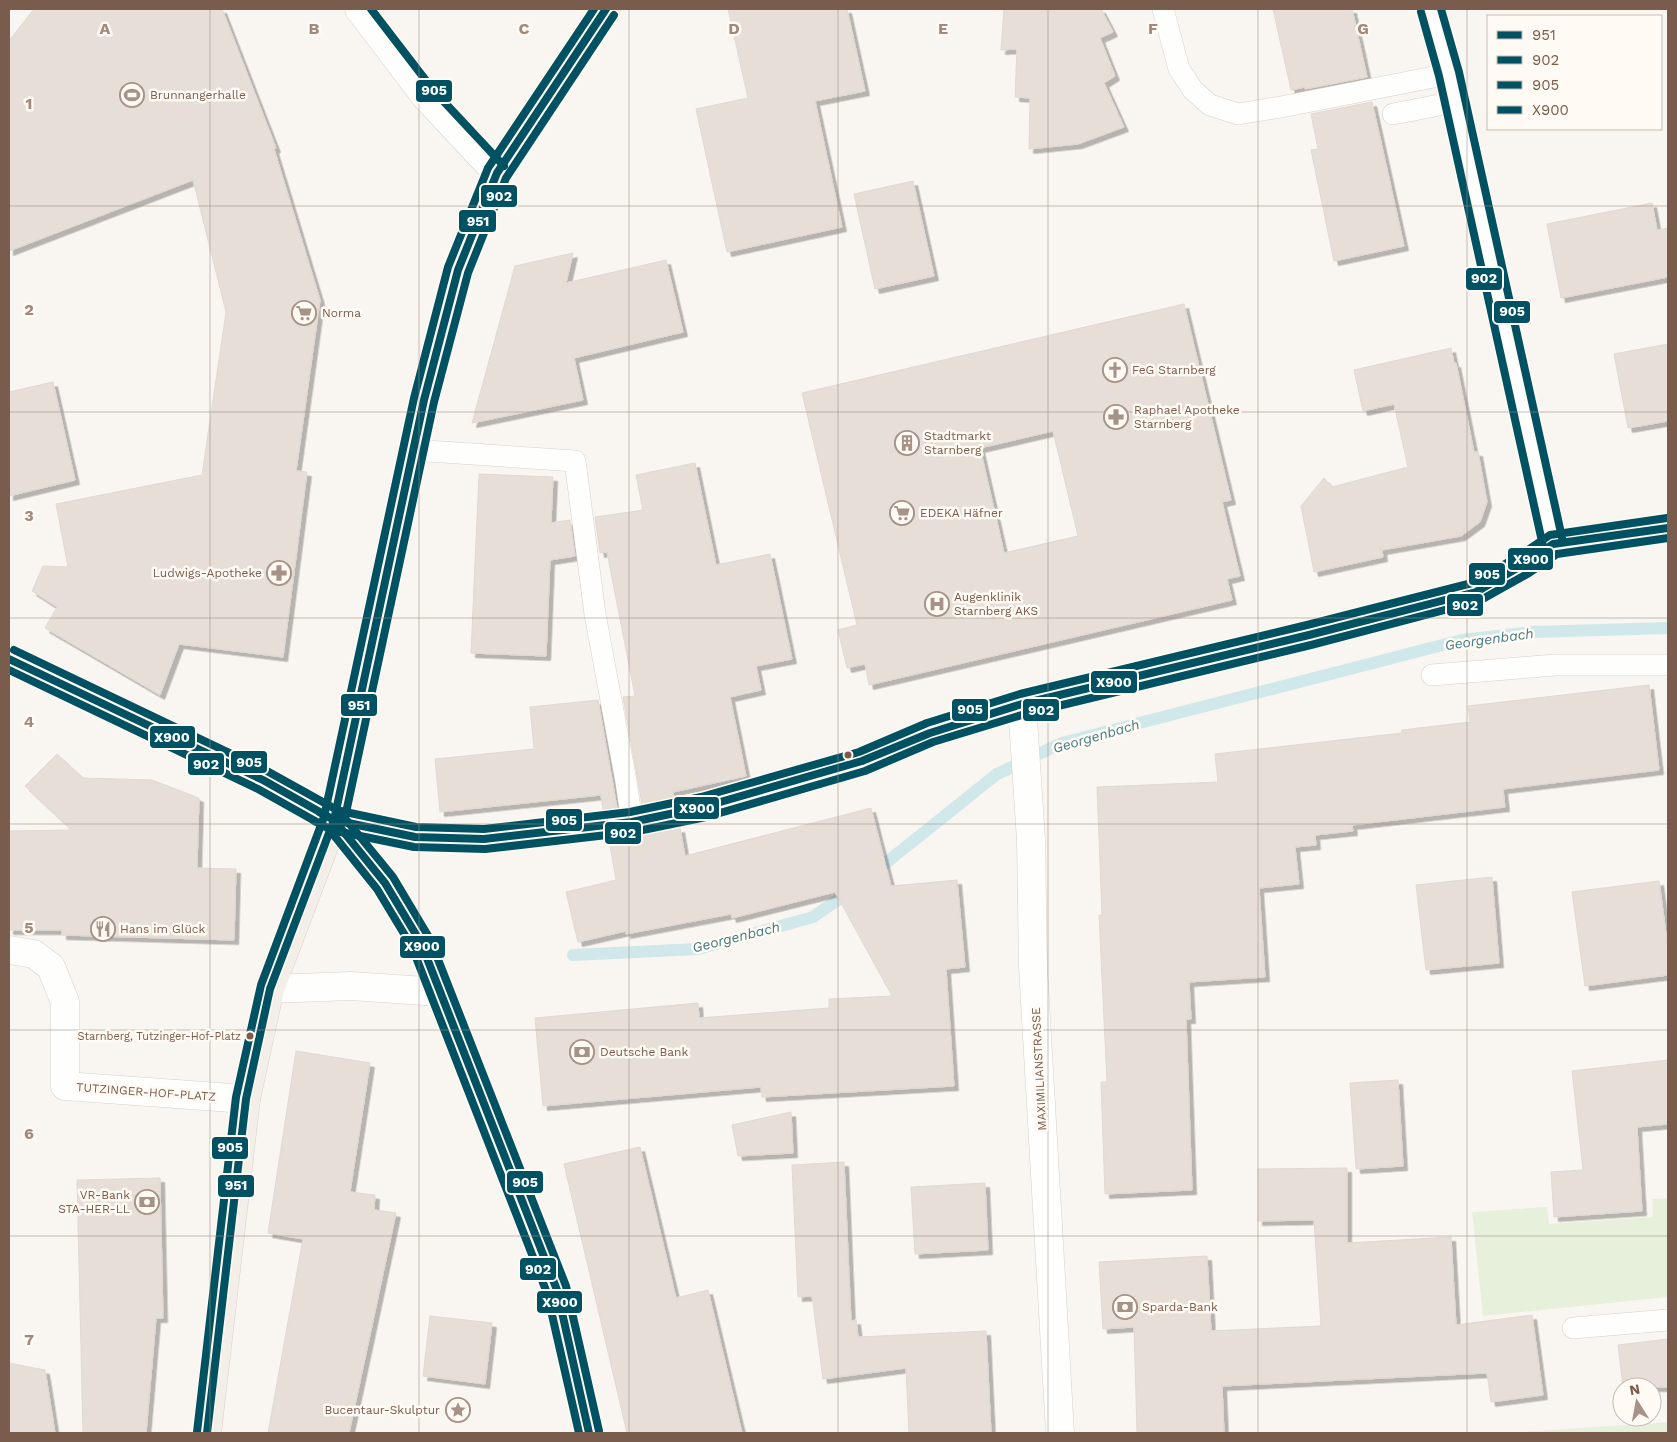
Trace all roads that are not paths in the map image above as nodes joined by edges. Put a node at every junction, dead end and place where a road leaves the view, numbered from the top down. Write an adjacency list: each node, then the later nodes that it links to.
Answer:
1 (359, 9): 8 (street)
2 (606, 9): 8 (main road)
3 (1164, 9): 5 (lane)
4 (1431, 9): 5 (street)
5 (1449, 74): 6 (street)
6 (1455, 102): 7 (lane); 11 (street)
7 (1393, 114)
8 (497, 173): 9 (main road)
9 (413, 450): 16 (main road); 17 (lane)
10 (1668, 528): 11 (street)
11 (1553, 544): 15 (street)
12 (9, 659): 16 (street)
13 (1668, 665): 14 (lane)
14 (1432, 675)
15 (1022, 704): 17 (street); 26 (street, MAXIMILIANSTRASSE)
16 (334, 820): 17 (street); 19 (main road); 20 (street)
17 (632, 822)
18 (9, 950): 21 (street, TUTZINGER-HOF-PLATZ)
19 (270, 989): 20 (street); 21 (main road)
20 (440, 992): 25 (street)
21 (246, 1099): 24 (main road)
22 (1668, 1320): 23 (lane)
23 (1574, 1328)
24 (207, 1433)
25 (590, 1433)
26 (1060, 1433)

